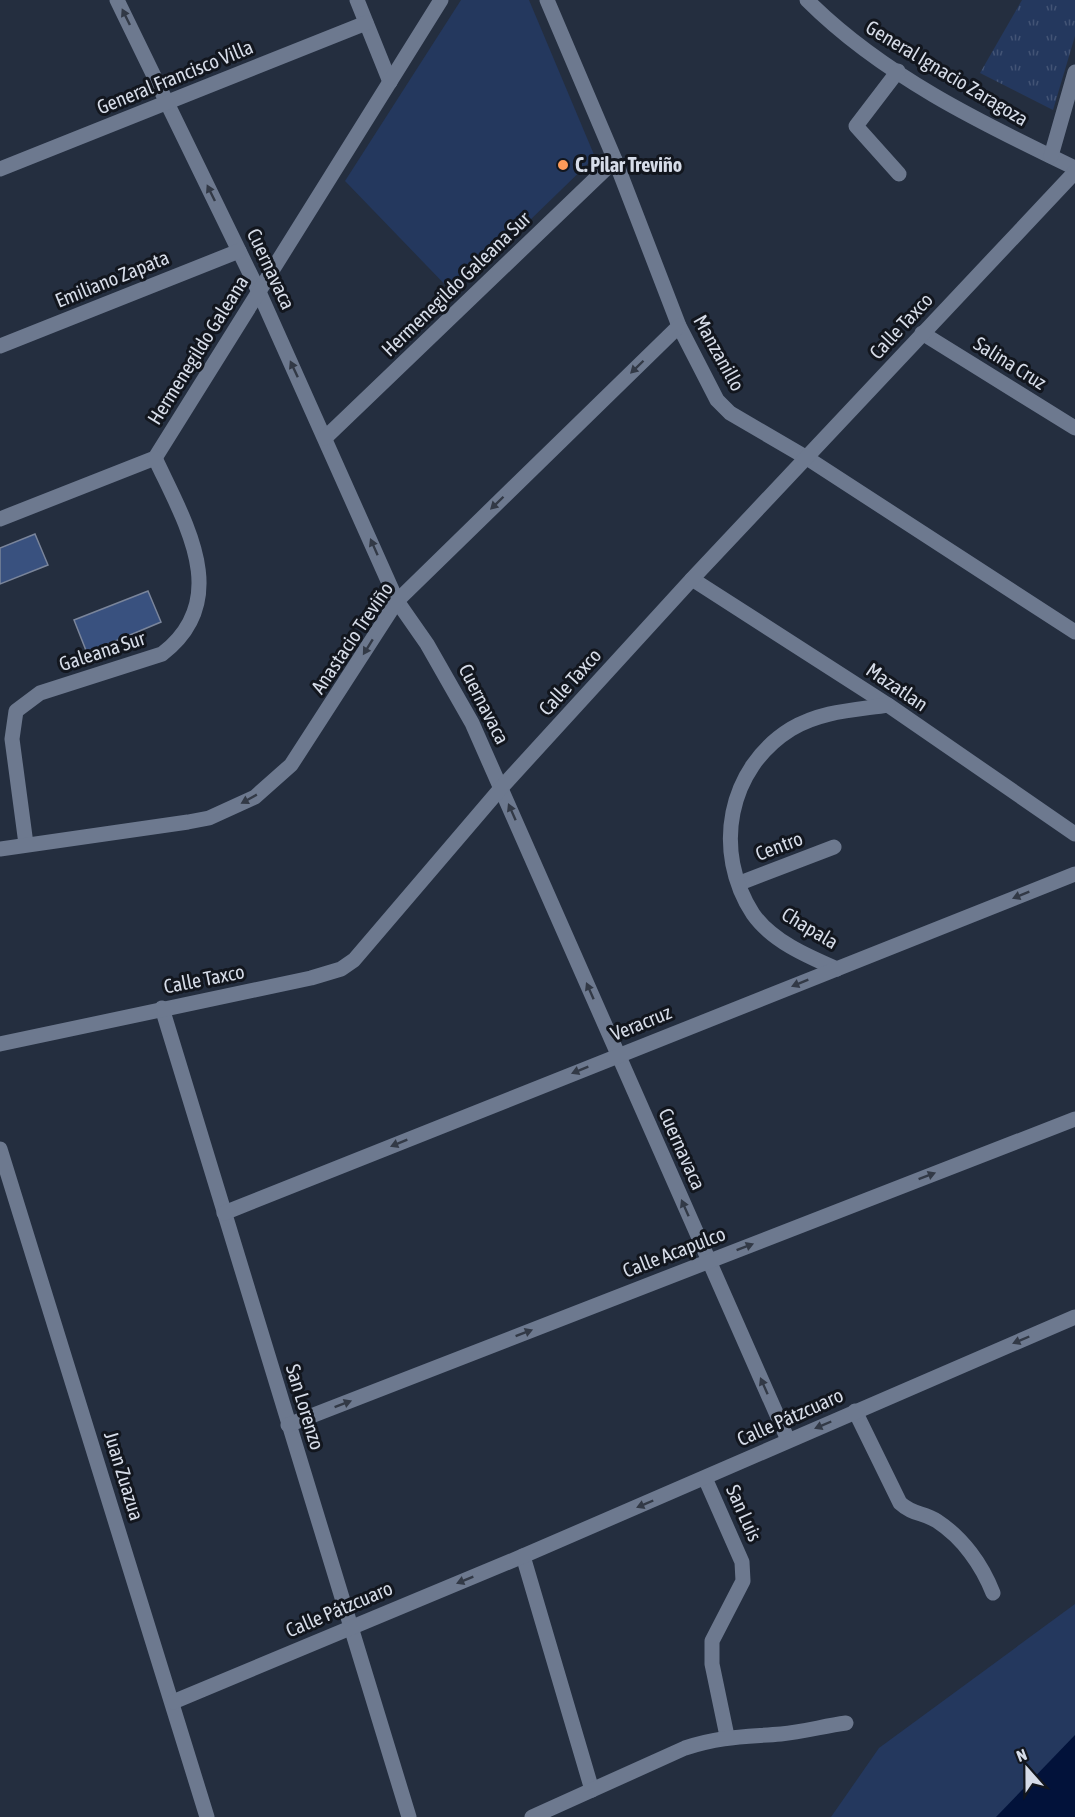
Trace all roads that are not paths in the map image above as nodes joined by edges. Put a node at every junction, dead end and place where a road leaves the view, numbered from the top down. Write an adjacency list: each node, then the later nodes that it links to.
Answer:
1 (117, 0): 10 (street, Cuernavaca, one-way to 1)
2 (357, 0): 6 (street)
3 (441, 0): 9 (street, Hermenegildo Galeana)
4 (547, 0): 12 (street, Manzanillo)
5 (807, 0): 7 (street, General Ignacio Zaragoza)
6 (366, 23): 9 (street); 10 (street, General Francisco Villa)
7 (898, 71): 11 (street, General Ignacio Zaragoza); 16 (street)
8 (1075, 72): 11 (street)
9 (390, 82): 18 (street, Hermenegildo Galeana)
10 (167, 102): 14 (street, General Francisco Villa); 17 (street, Cuernavaca, one-way to 10)
11 (1051, 156): 13 (street, General Ignacio Zaragoza)
12 (615, 160): 19 (street, Manzanillo); 23 (street, Hermenegildo Galeana Sur)
13 (1075, 168)
14 (0, 169)
15 (1075, 172): 20 (street, Calle Taxco)
16 (899, 174)
17 (239, 251): 18 (street, Cuernavaca); 21 (street, Emiliano Zapata)
18 (259, 292): 23 (street, Cuernavaca, one-way to 18); 24 (street, Hermenegildo Galeana)
19 (679, 326): 25 (street, Manzanillo); 28 (street, Anastacio Treviño, one-way to 28)
20 (922, 333): 22 (street, Salina Cruz); 25 (street, Calle Taxco)
21 (0, 346)
22 (1075, 428)
23 (326, 438): 28 (street, Cuernavaca, one-way to 23)
24 (156, 458): 26 (street); 33 (street, Galeana Sur)
25 (807, 458): 27 (street, Calle Taxco); 29 (street, Manzanillo)
26 (0, 519)
27 (692, 579): 30 (street, Mazatlan); 31 (street, Calle Taxco)
28 (397, 601): 31 (street, Cuernavaca); 33 (street, Anastacio Treviño, one-way to 33)
29 (1075, 632)
30 (888, 705): 32 (street, Mazatlan); 37 (street, Chapala)
31 (501, 788): 39 (street, Calle Taxco); 41 (street, Cuernavaca, one-way to 31)
32 (1075, 834)
33 (26, 844): 35 (street, Anastacio Treviño)
34 (834, 847): 37 (street, Centro)
35 (0, 849)
36 (1075, 874): 38 (street, Veracruz, one-way to 38)
37 (740, 883): 38 (street, Chapala)
38 (837, 969): 41 (street, Veracruz, one-way to 41)
39 (162, 1008): 40 (street, Calle Taxco); 44 (street, San Lorenzo)
40 (0, 1044)
41 (618, 1055): 44 (street, Veracruz, one-way to 44); 45 (street, Cuernavaca, one-way to 41)
42 (1075, 1119): 45 (street, Calle Acapulco, one-way to 42)
43 (0, 1149): 54 (street, Juan Zuazua)
44 (224, 1213): 48 (street, San Lorenzo)
45 (708, 1261): 48 (street, Calle Acapulco, one-way to 45); 49 (street, Cuernavaca, one-way to 45)
46 (1075, 1317): 47 (street, Calle Pátzcuaro, one-way to 47)
47 (855, 1411): 49 (street, Calle Pátzcuaro, one-way to 49); 52 (street)
48 (288, 1425): 53 (street, San Lorenzo)
49 (788, 1440): 50 (street, Calle Pátzcuaro)
50 (705, 1478): 51 (street, Calle Pátzcuaro, one-way to 51); 56 (street, San Luis)
51 (523, 1556): 53 (street, Calle Pátzcuaro, one-way to 53); 57 (street)
52 (993, 1593)
53 (349, 1628): 54 (street, Calle Pátzcuaro); 59 (street, San Lorenzo)
54 (173, 1702): 58 (street, Juan Zuazua)
55 (846, 1723): 56 (street)
56 (727, 1736): 57 (street)
57 (592, 1790): 60 (street)
58 (207, 1817)
59 (409, 1817)
60 (532, 1817)

